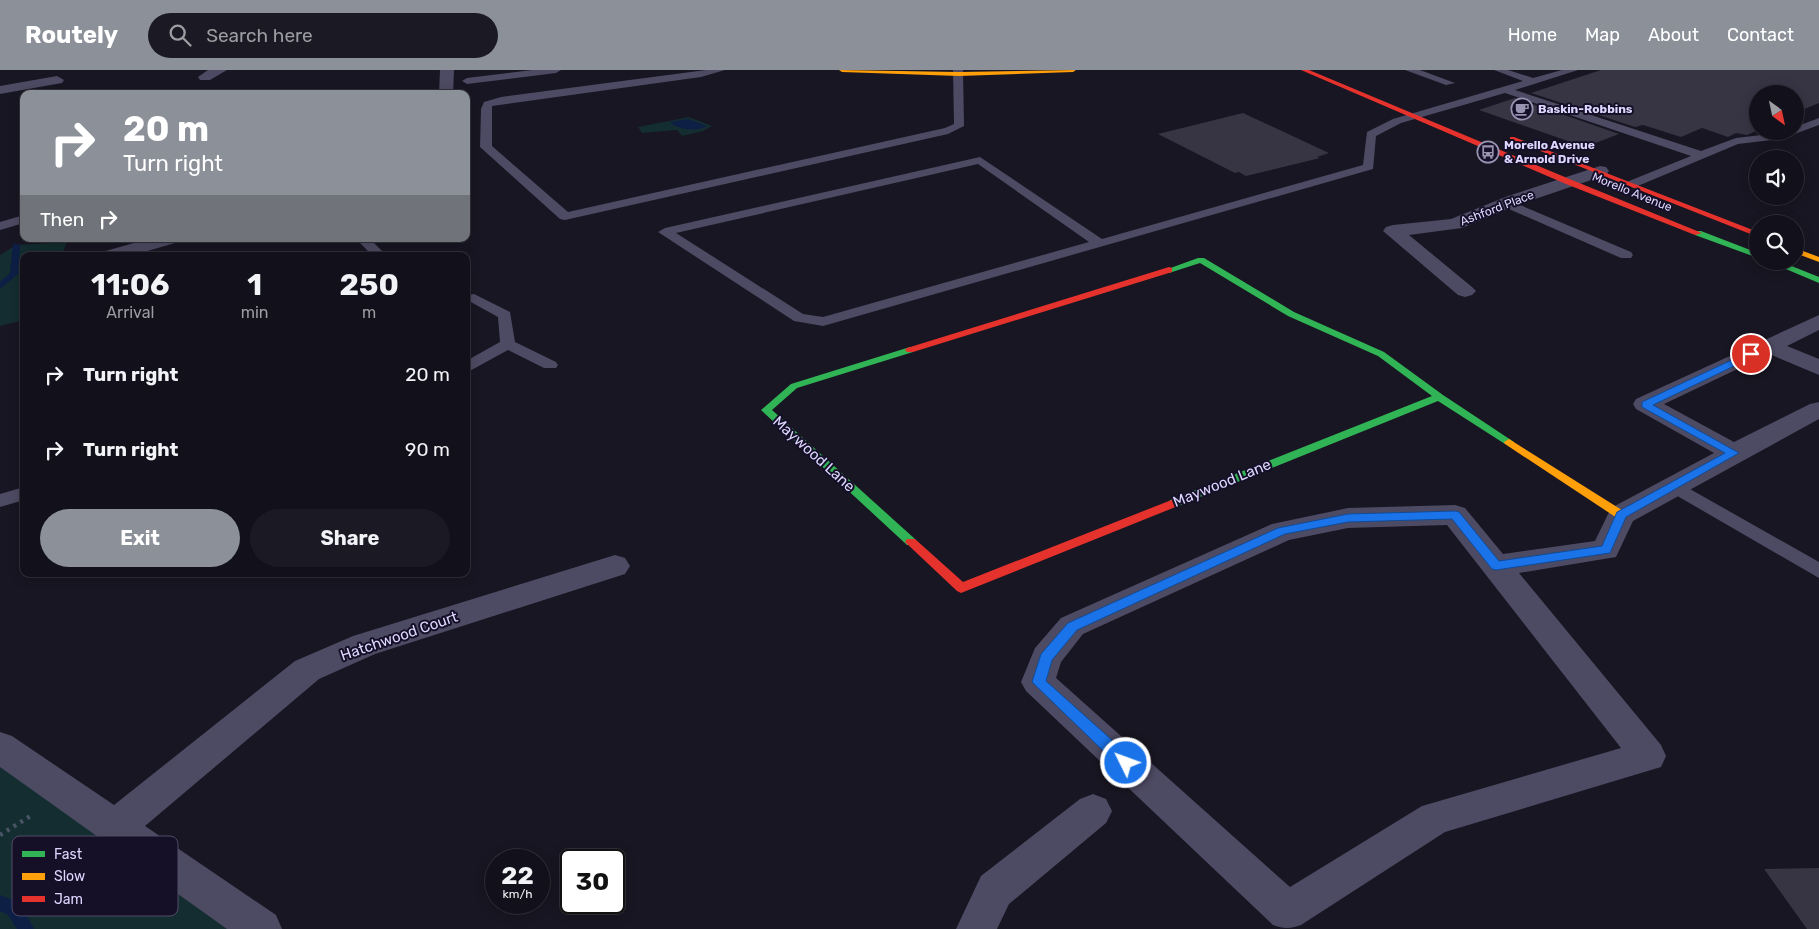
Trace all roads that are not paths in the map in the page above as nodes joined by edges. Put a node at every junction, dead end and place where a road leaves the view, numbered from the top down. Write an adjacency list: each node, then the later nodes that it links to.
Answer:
1 (220, 70): 13 (street)
2 (447, 70): 19 (street)
3 (556, 70): 14 (lane)
4 (720, 70): 11 (lane)
5 (842, 70): 11 (street)
6 (1073, 70): 11 (street)
7 (1304, 70): 23 (street, Morello Avenue)
8 (1410, 70): 15 (lane)
9 (1499, 70): 16 (lane)
10 (1573, 70): 16 (lane)
11 (958, 72)
12 (55, 75): 17 (street); 18 (street)
13 (205, 77)
14 (467, 81)
15 (1450, 82)
16 (1534, 82): 20 (lane)
17 (0, 90)
18 (66, 90)
19 (446, 90)
20 (1506, 90): 22 (lane); 29 (lane)
21 (1415, 101): 22 (street)
22 (1434, 109): 23 (lane); 24 (street)
23 (1415, 115): 31 (street, Morello Avenue); 39 (lane)
24 (1451, 115)
25 (1819, 121): 26 (lane)
26 (1804, 127)
27 (1503, 135): 30 (street, Morello Avenue)
28 (1749, 140): 29 (lane)
29 (1701, 155): 32 (lane)
30 (1600, 171): 31 (street, Ashford Place); 32 (street, Morello Avenue)
31 (1569, 182): 33 (street, Ashford Place); 42 (street, Morello Avenue)
32 (1633, 184): 36 (street, Morello Avenue)
33 (1506, 203): 44 (lane); 48 (street, Ashford Place)
34 (20, 220): 35 (lane)
35 (0, 226)
36 (1749, 231)
37 (157, 242): 40 (street)
38 (366, 242): 41 (lane)
39 (1099, 243): 39 (lane)
40 (122, 252)
41 (376, 252)
42 (1749, 252)
43 (1804, 254): 45 (street)
44 (1626, 255)
45 (1819, 260)
46 (1794, 270): 47 (street)
47 (1819, 280)
48 (1465, 291)
49 (474, 298): 51 (lane)
50 (1819, 322): 52 (street)
51 (508, 344): 53 (lane); 54 (lane)
52 (1769, 346): 55 (street); 58 (street)
53 (470, 366)
54 (550, 366)
55 (1819, 368)
56 (1439, 397): 56 (street, Maywood Lane); 62 (street, Maywood Lane)
57 (1819, 409): 58 (street)
58 (1734, 453): 59 (street)
59 (1674, 486): 62 (street); 65 (lane)
60 (20, 494): 61 (lane)
61 (0, 501)
62 (1621, 515): 64 (street)
63 (615, 566): 68 (street, Hatchwood Court)
64 (1496, 566): 64 (street)
65 (1819, 571)
66 (0, 747): 68 (street)
67 (1093, 811): 72 (street)
68 (115, 827): 69 (street)
69 (128, 836)
70 (178, 871): 71 (street)
71 (262, 929)
72 (976, 929)

